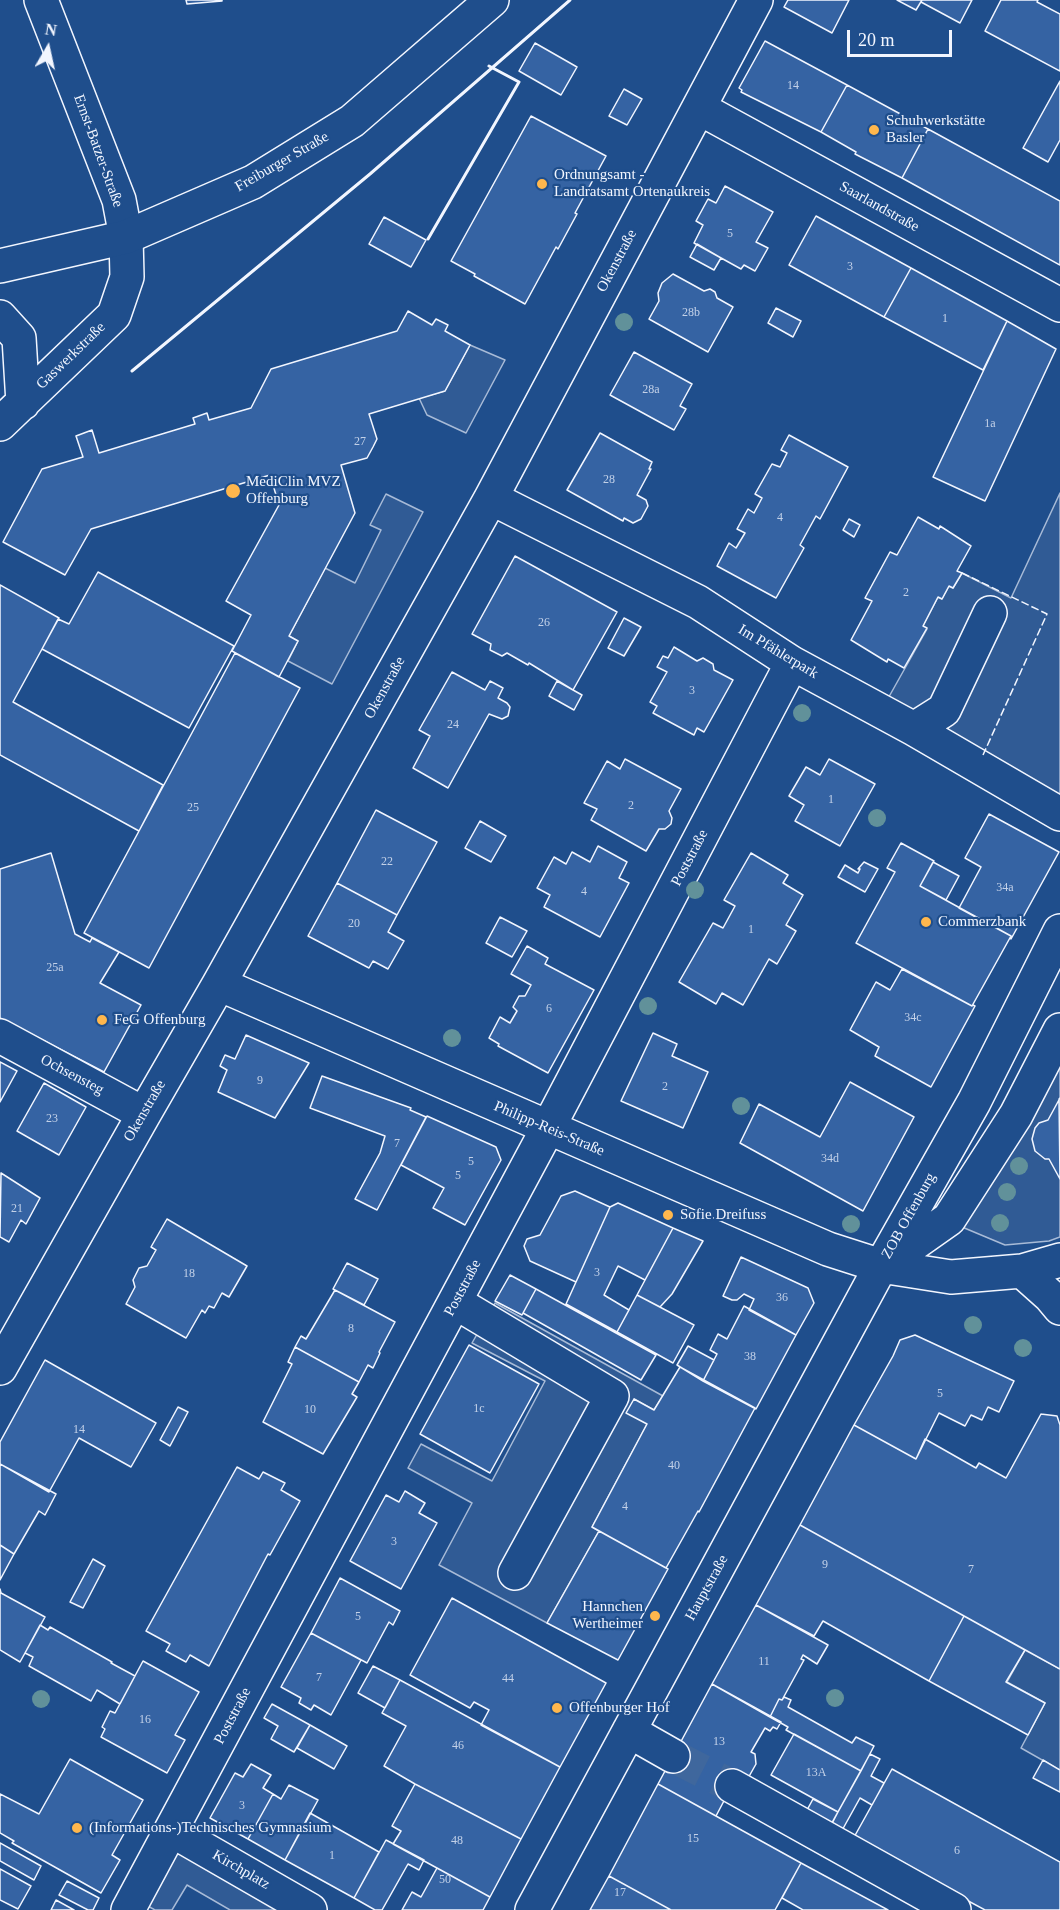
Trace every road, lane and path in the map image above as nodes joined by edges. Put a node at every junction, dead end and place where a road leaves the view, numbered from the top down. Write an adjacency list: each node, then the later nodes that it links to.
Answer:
1 (41, 0): 5 (street, Ernst-Batzer-Straße)
2 (492, 0): 5 (street, Freiburger Straße)
3 (756, 0): 4 (street, Okenstraße)
4 (699, 108): 7 (street, Saarlandstraße); 10 (street, Okenstraße)
5 (126, 237): 6 (street, Freiburger Straße); 9 (street, Gaswerkstraße)
6 (0, 266)
7 (1060, 305)
8 (0, 317): 9 (street, Gaswerkstraße)
9 (11, 413)
10 (491, 498): 12 (street, Im Pfählerpark); 16 (street, Okenstraße)
11 (990, 613): 13 (street)
12 (792, 663): 13 (street, Im Pfählerpark); 20 (street, Poststraße)
13 (914, 729): 14 (street, Im Pfählerpark)
14 (1060, 814)
15 (1060, 931): 22 (street, ZOB Offenburg)
16 (219, 984): 19 (street, Okenstraße); 20 (street, Philipp-Reis-Straße)
17 (1060, 1030): 22 (street, ZOB Offenburg)
18 (0, 1036): 19 (street, Ochsensteg)
19 (144, 1113): 26 (street, Okenstraße)
20 (549, 1128): 22 (street, Philipp-Reis-Straße); 24 (street, Poststraße)
21 (1060, 1260): 23 (street)
22 (881, 1266): 23 (street, Philipp-Reis-Straße); 28 (street, Hauptstraße)
23 (1022, 1271): 25 (street)
24 (455, 1302): 27 (street); 31 (street, Poststraße)
25 (1060, 1308)
26 (0, 1368)
27 (515, 1573)
28 (629, 1731): 29 (street); 34 (street, Hauptstraße)
29 (673, 1756)
30 (732, 1786): 35 (street)
31 (171, 1830): 32 (street, Poststraße); 33 (street, Kirchplatz)
32 (128, 1910)
33 (310, 1910)
34 (532, 1910)
35 (954, 1910)

